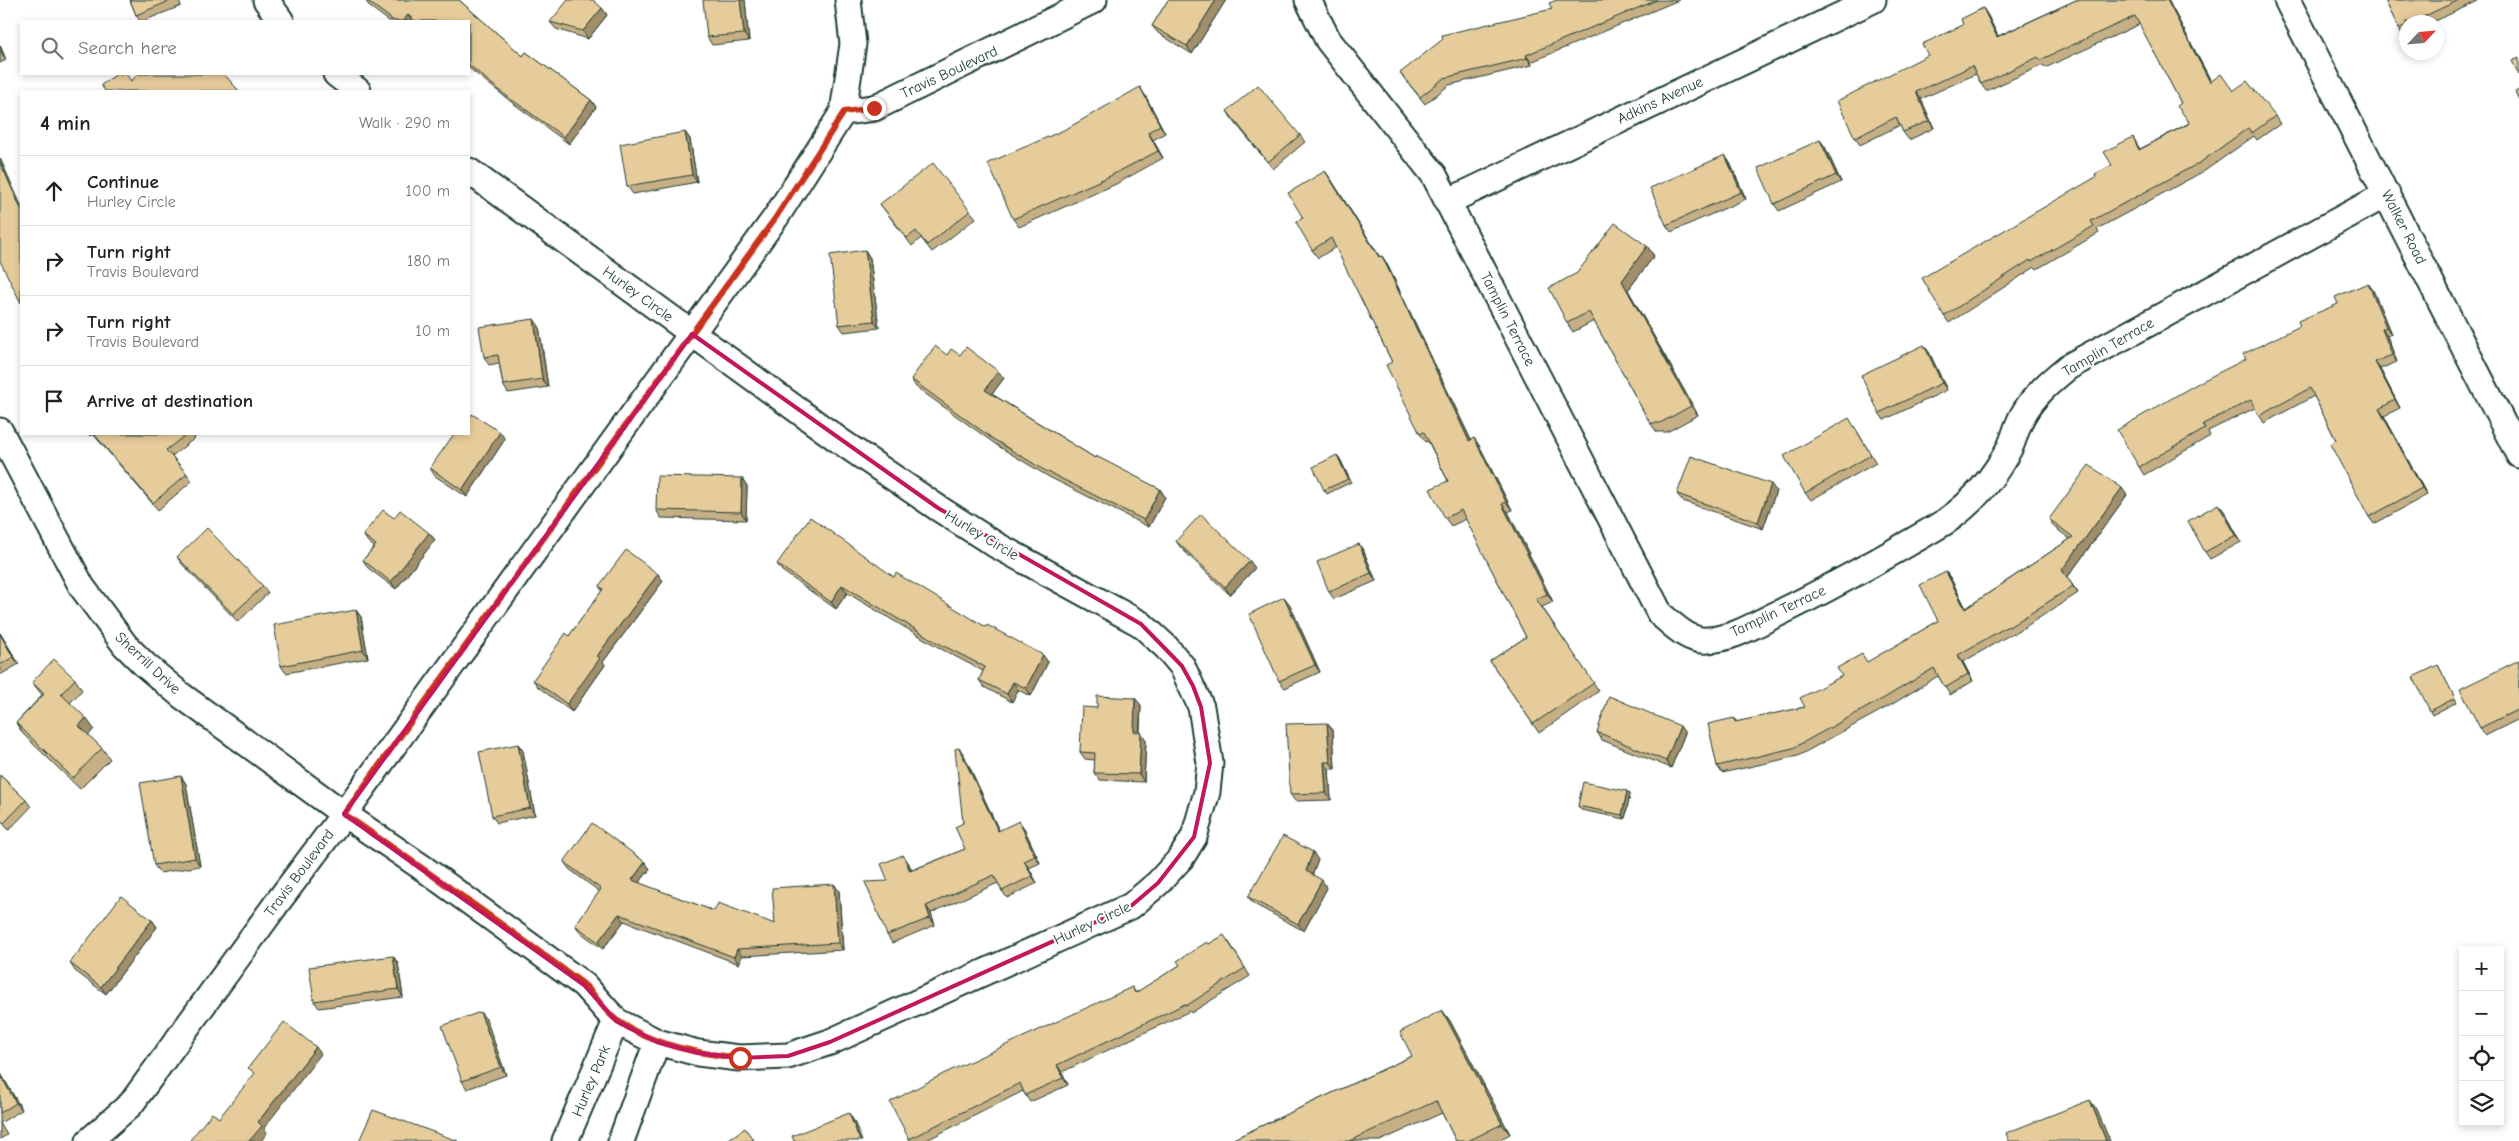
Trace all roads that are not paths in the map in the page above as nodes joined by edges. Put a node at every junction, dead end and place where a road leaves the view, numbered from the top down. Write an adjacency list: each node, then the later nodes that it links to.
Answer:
1 (266, 0): 7 (street)
2 (848, 0): 10 (street)
3 (1094, 0): 10 (street, Travis Boulevard)
4 (1308, 0): 13 (street, Tamplin Terrace)
5 (1873, 0): 13 (street, Adkins Avenue)
6 (2287, 0): 12 (street, Walker Road)
7 (280, 20)
8 (337, 75): 9 (street)
9 (357, 90)
10 (844, 112): 14 (street, Travis Boulevard)
11 (470, 172): 14 (street, Hurley Circle)
12 (2387, 194): 13 (street, Tamplin Terrace); 16 (street, Walker Road)
13 (1447, 202)
14 (692, 334): 17 (street, Travis Boulevard); 19 (street, Hurley Circle)
15 (0, 431): 17 (street, Sherrill Drive)
16 (2519, 455)
17 (344, 814): 18 (street, Hurley Circle); 20 (street, Travis Boulevard)
18 (616, 1021): 19 (street, Hurley Circle); 21 (street, Hurley Park)
19 (658, 1042): 22 (street)
20 (90, 1141)
21 (565, 1141)
22 (621, 1141)

